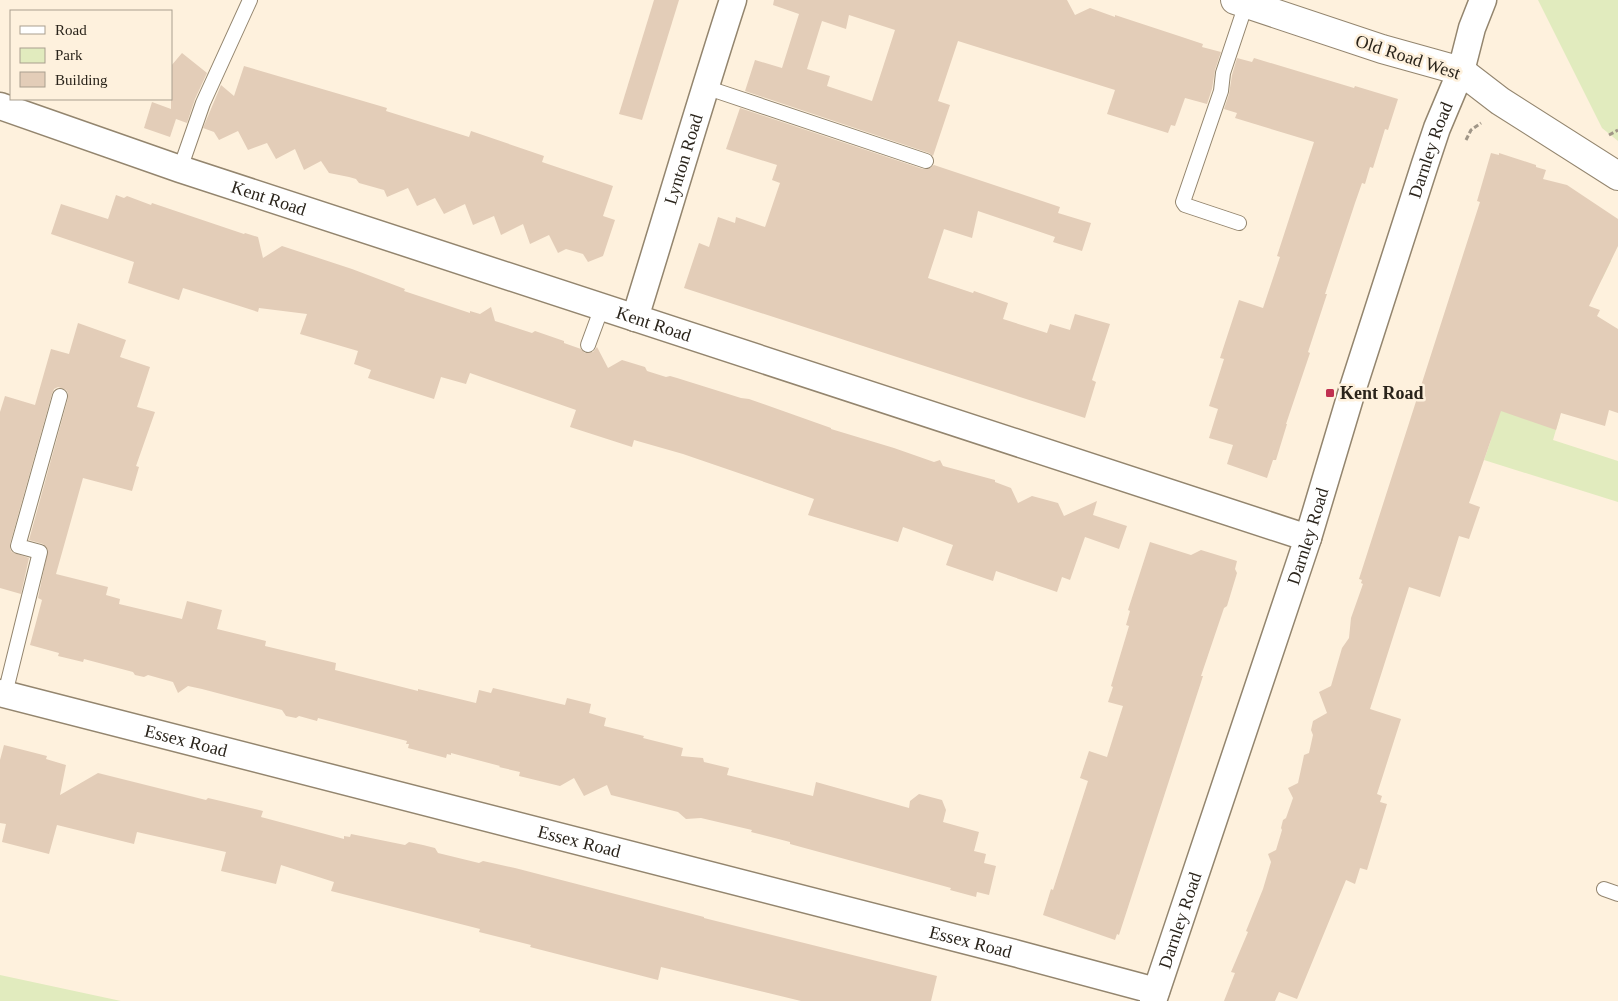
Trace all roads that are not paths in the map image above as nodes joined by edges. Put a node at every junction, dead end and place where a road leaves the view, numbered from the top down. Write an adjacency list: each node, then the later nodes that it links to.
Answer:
1 (250, 0): 9 (lane)
2 (733, 0): 6 (street, Lynton Road)
3 (1483, 0): 5 (street, Darnley Road)
4 (1240, 2): 5 (main road, Old Road West); 11 (lane)
5 (1461, 71): 10 (main road, Old Road West); 16 (street, Darnley Road)
6 (705, 87): 8 (lane); 13 (street, Lynton Road)
7 (0, 106): 9 (street, Kent Road)
8 (926, 161)
9 (180, 169): 12 (street, Kent Road)
10 (1618, 176)
11 (1239, 223)
12 (602, 307): 13 (street, Kent Road); 14 (lane)
13 (635, 318): 16 (street, Kent Road)
14 (588, 345)
15 (60, 396): 17 (lane)
16 (1308, 538): 20 (street, Darnley Road)
17 (3, 693): 20 (street, Essex Road)
18 (1604, 889): 19 (lane)
19 (1618, 894)
20 (1155, 996)

